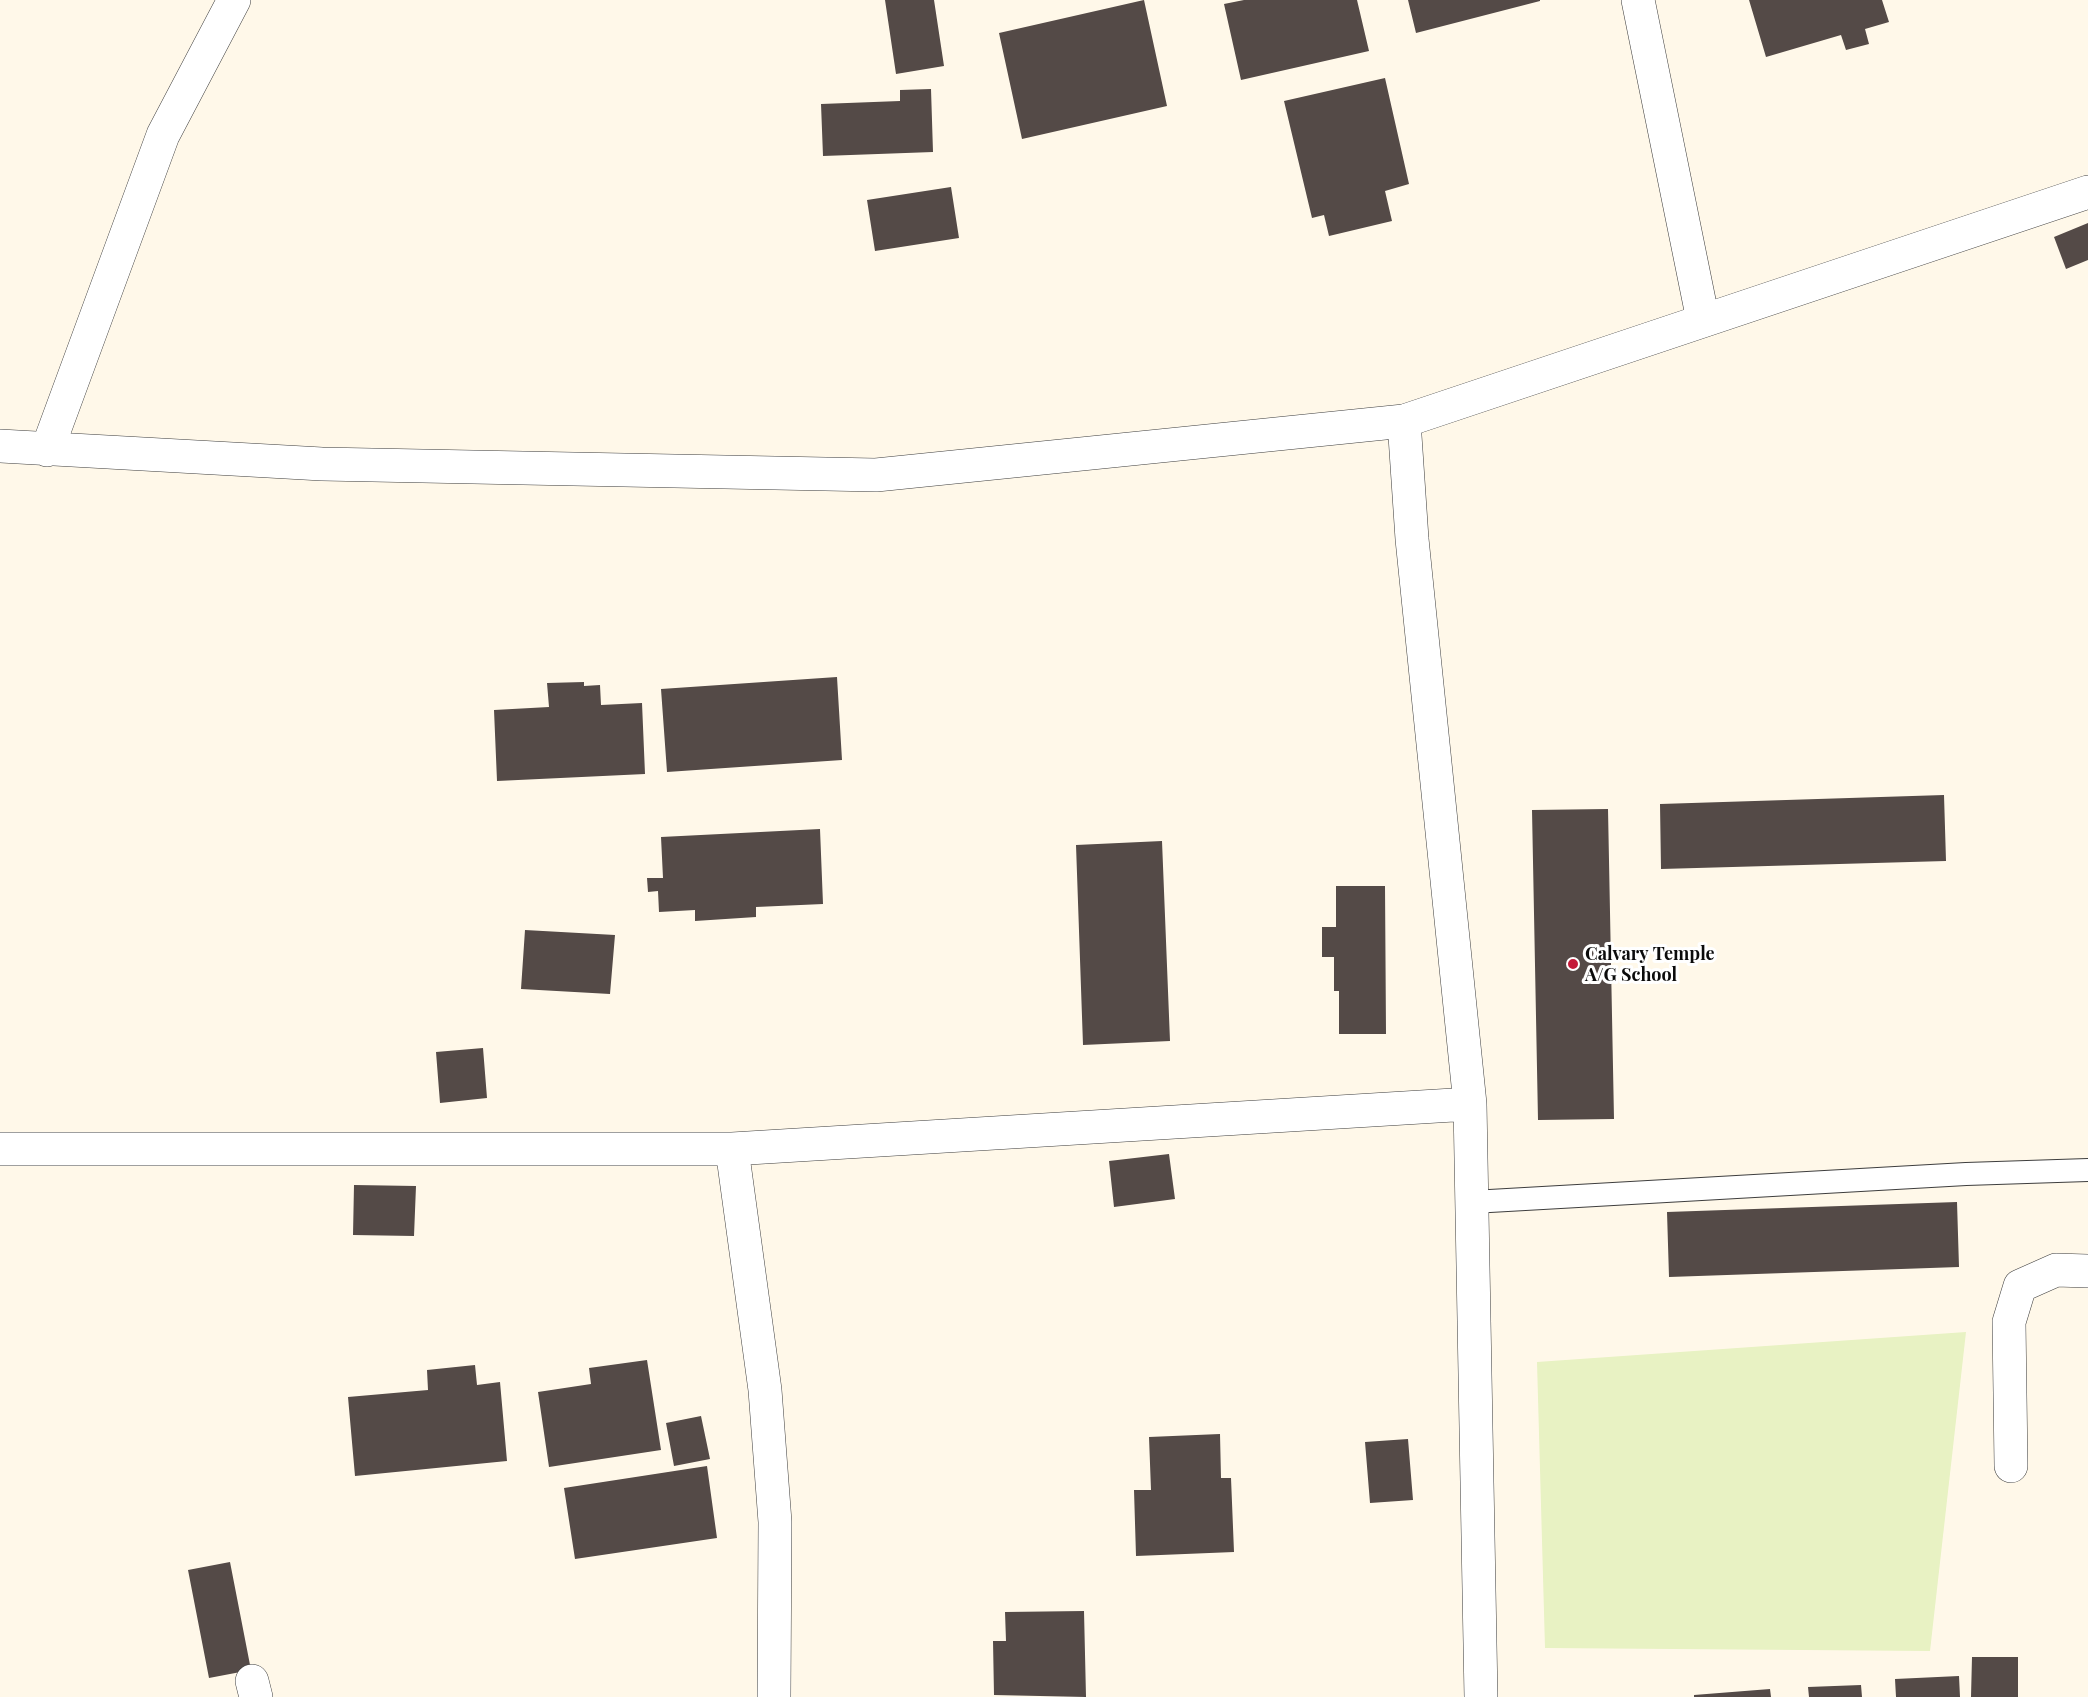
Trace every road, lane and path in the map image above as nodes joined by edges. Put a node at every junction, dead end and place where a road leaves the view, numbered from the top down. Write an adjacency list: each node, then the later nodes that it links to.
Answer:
1 (234, 0): 7 (street)
2 (1638, 0): 4 (street)
3 (2088, 192): 4 (street)
4 (1703, 320): 5 (street)
5 (1404, 421): 7 (street); 8 (street)
6 (0, 446): 7 (street)
7 (47, 450)
8 (1470, 1104): 10 (street); 12 (street)
9 (0, 1149): 10 (street)
10 (732, 1149): 15 (street)
11 (2088, 1170): 12 (lane)
12 (1472, 1202): 16 (street)
13 (2088, 1270): 14 (street)
14 (2011, 1466)
15 (774, 1697)
16 (1481, 1697)

